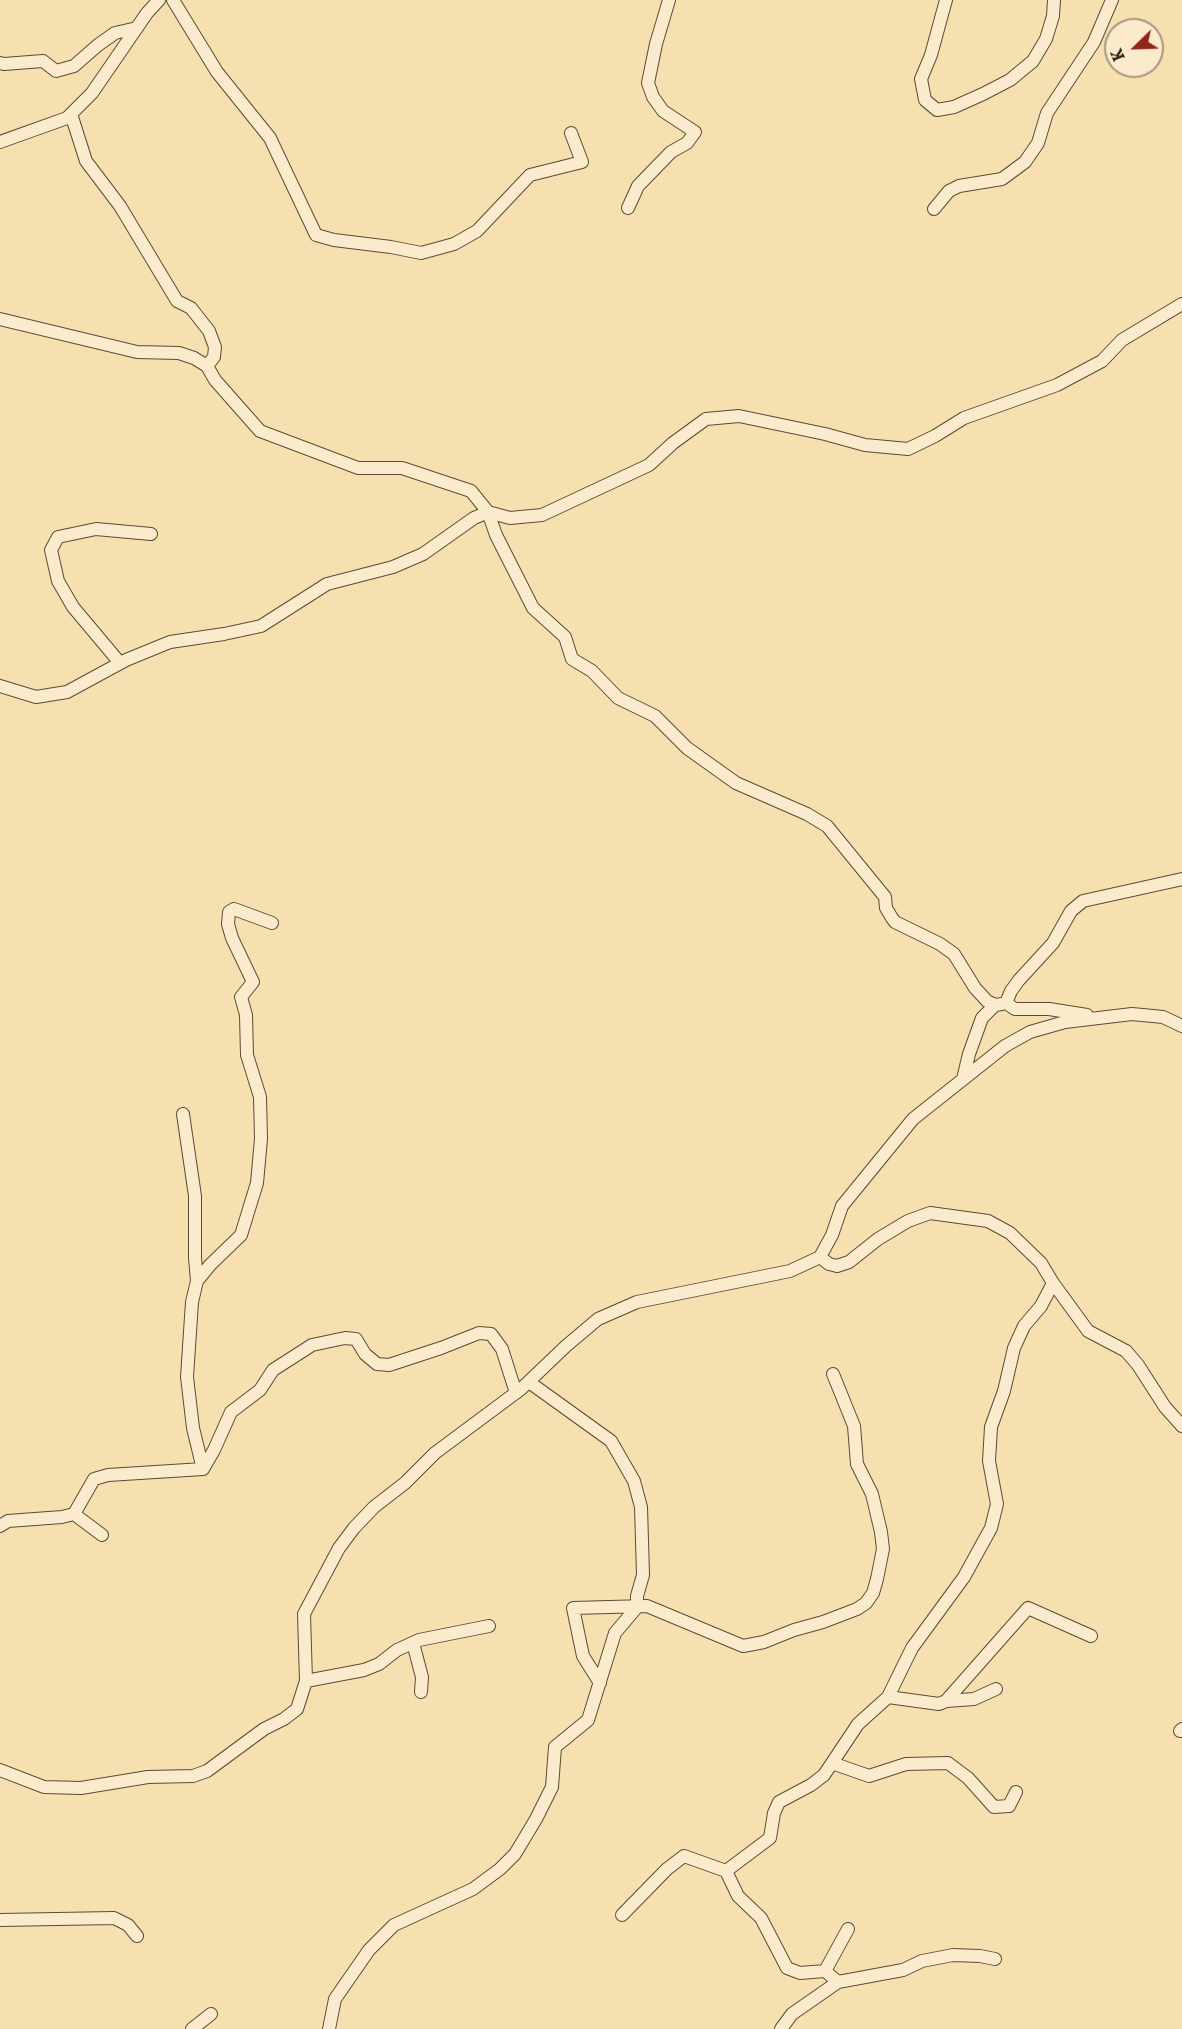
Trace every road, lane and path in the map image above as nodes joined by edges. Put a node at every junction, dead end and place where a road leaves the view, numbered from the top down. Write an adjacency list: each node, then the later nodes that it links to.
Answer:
1 (159, 0): 7 (street)
2 (173, 0): 10 (street)
3 (669, 0): 12 (street)
4 (946, 0): 5 (street)
5 (1054, 0)
6 (1112, 0): 13 (street)
7 (136, 28): 8 (street); 9 (street)
8 (0, 63)
9 (71, 114): 11 (street); 16 (street)
10 (571, 133)
11 (0, 142)
12 (628, 208)
13 (934, 209)
14 (1182, 304): 17 (street)
15 (0, 319): 16 (street)
16 (207, 366): 17 (street)
17 (488, 512): 19 (street); 23 (street)
18 (151, 534): 19 (street)
19 (120, 663): 20 (street)
20 (0, 686)
21 (1182, 879): 23 (street)
22 (272, 923): 29 (street)
23 (1001, 1004): 24 (street); 26 (street)
24 (1102, 1018): 25 (street); 26 (street)
25 (1182, 1026)
26 (963, 1079): 28 (street)
27 (183, 1114): 29 (street)
28 (820, 1257): 30 (street); 32 (street)
29 (197, 1281): 35 (street)
30 (1053, 1283): 34 (street); 47 (street)
31 (833, 1374): 39 (street)
32 (529, 1382): 33 (street); 39 (street)
33 (516, 1393): 35 (street); 43 (street)
34 (1182, 1426)
35 (203, 1469): 36 (street)
36 (74, 1514): 37 (street); 38 (street)
37 (0, 1526)
38 (102, 1536)
39 (637, 1607): 44 (street); 44 (street)
40 (489, 1626): 42 (street)
41 (1091, 1636): 48 (street)
42 (413, 1643): 43 (street); 46 (street)
43 (306, 1681): 50 (street)
44 (600, 1683): 62 (street)
45 (996, 1689): 48 (street)
46 (421, 1692)
47 (888, 1697): 48 (street); 49 (street)
48 (946, 1701)
49 (832, 1763): 51 (street); 52 (street)
50 (0, 1770)
51 (1016, 1792)
52 (726, 1871): 53 (street); 58 (street)
53 (622, 1915)
54 (0, 1920): 56 (street)
55 (848, 1929): 58 (street)
56 (136, 1936)
57 (994, 1959): 59 (street)
58 (825, 1971): 59 (street)
59 (837, 1982): 63 (street)
60 (211, 2014): 61 (street)
61 (192, 2029)
62 (329, 2029)
63 (781, 2029)

